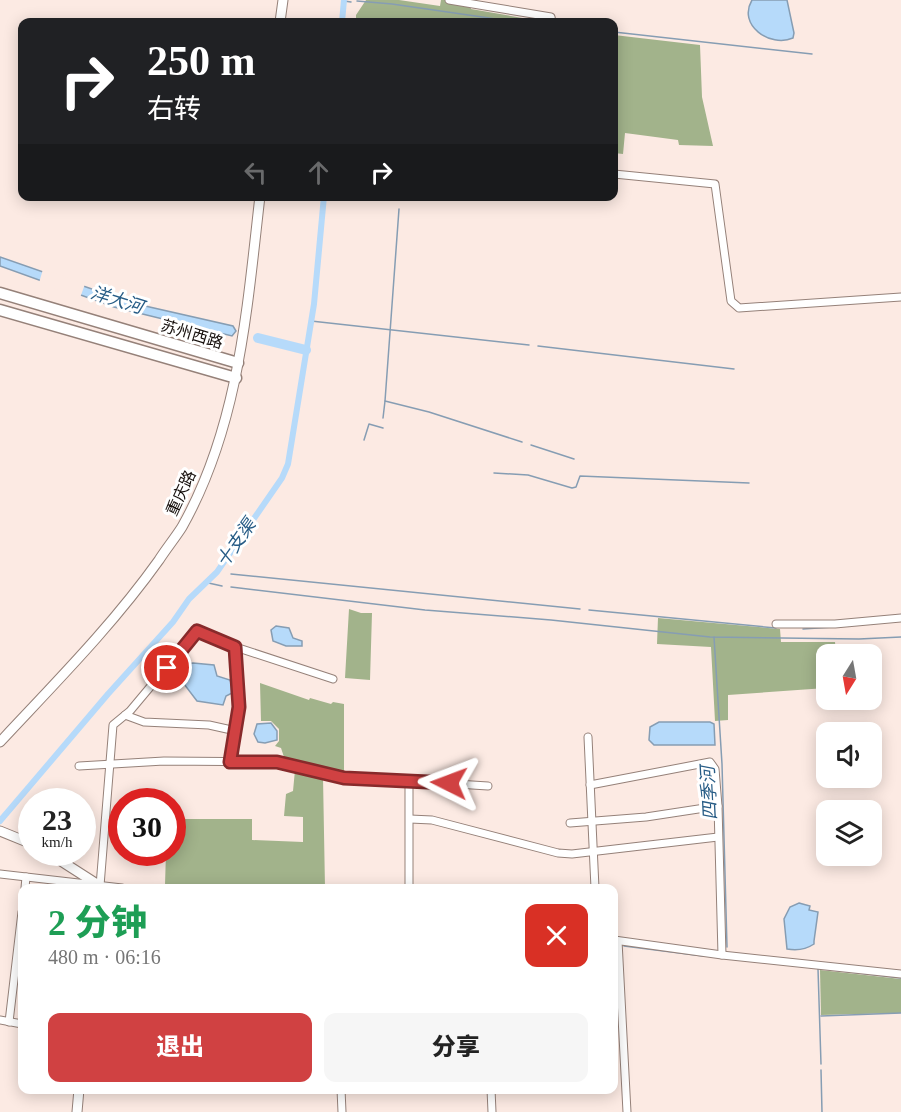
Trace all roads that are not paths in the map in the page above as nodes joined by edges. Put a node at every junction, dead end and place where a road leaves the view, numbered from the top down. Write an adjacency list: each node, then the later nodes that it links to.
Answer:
1 (282, 0): 3 (street)
2 (449, 0): 4 (street)
3 (280, 18)
4 (551, 18)
5 (618, 174): 8 (street)
6 (259, 201): 11 (street, 重庆路)
7 (0, 293): 10 (main road, 苏州西路)
8 (901, 297)
9 (0, 310): 12 (main road, 苏州西路)
10 (190, 349): 11 (main road, 苏州西路); 12 (street)
11 (238, 363): 13 (street, 重庆路)
12 (186, 364): 13 (main road, 苏州西路)
13 (236, 378): 21 (street, 重庆路)
14 (901, 618): 15 (street)
15 (776, 624)
16 (235, 647): 17 (street); 18 (street); 19 (street)
17 (333, 679)
18 (125, 715): 19 (street); 23 (street)
19 (236, 731): 22 (street)
20 (588, 736): 26 (street)
21 (0, 742)
22 (230, 762): 23 (street); 25 (street)
23 (110, 764): 24 (street); 42 (street)
24 (79, 766)
25 (409, 781): 27 (street); 29 (street)
26 (590, 785): 28 (street); 30 (street)
27 (489, 786)
28 (718, 806): 30 (street); 33 (street)
29 (410, 819): 35 (street); 43 (street)
30 (593, 820): 31 (street); 35 (street)
31 (570, 824)
32 (0, 831): 34 (street)
33 (718, 837): 35 (street); 47 (street)
34 (18, 838)
35 (594, 851): 44 (street)
36 (68, 866): 41 (street)
37 (0, 874): 38 (street)
38 (26, 877): 39 (street); 40 (street)
39 (25, 884)
40 (78, 884)
41 (95, 884)
42 (100, 884)
43 (409, 884)
44 (595, 884)
45 (618, 941): 47 (street)
46 (18, 946): 51 (street)
47 (722, 955): 49 (street)
48 (618, 972): 59 (street)
49 (901, 974)
50 (0, 1020): 51 (street)
51 (9, 1022): 52 (street)
52 (18, 1023)
53 (79, 1094): 56 (street)
54 (341, 1094): 57 (street)
55 (491, 1094): 58 (street)
56 (77, 1112)
57 (342, 1112)
58 (492, 1112)
59 (627, 1112)

